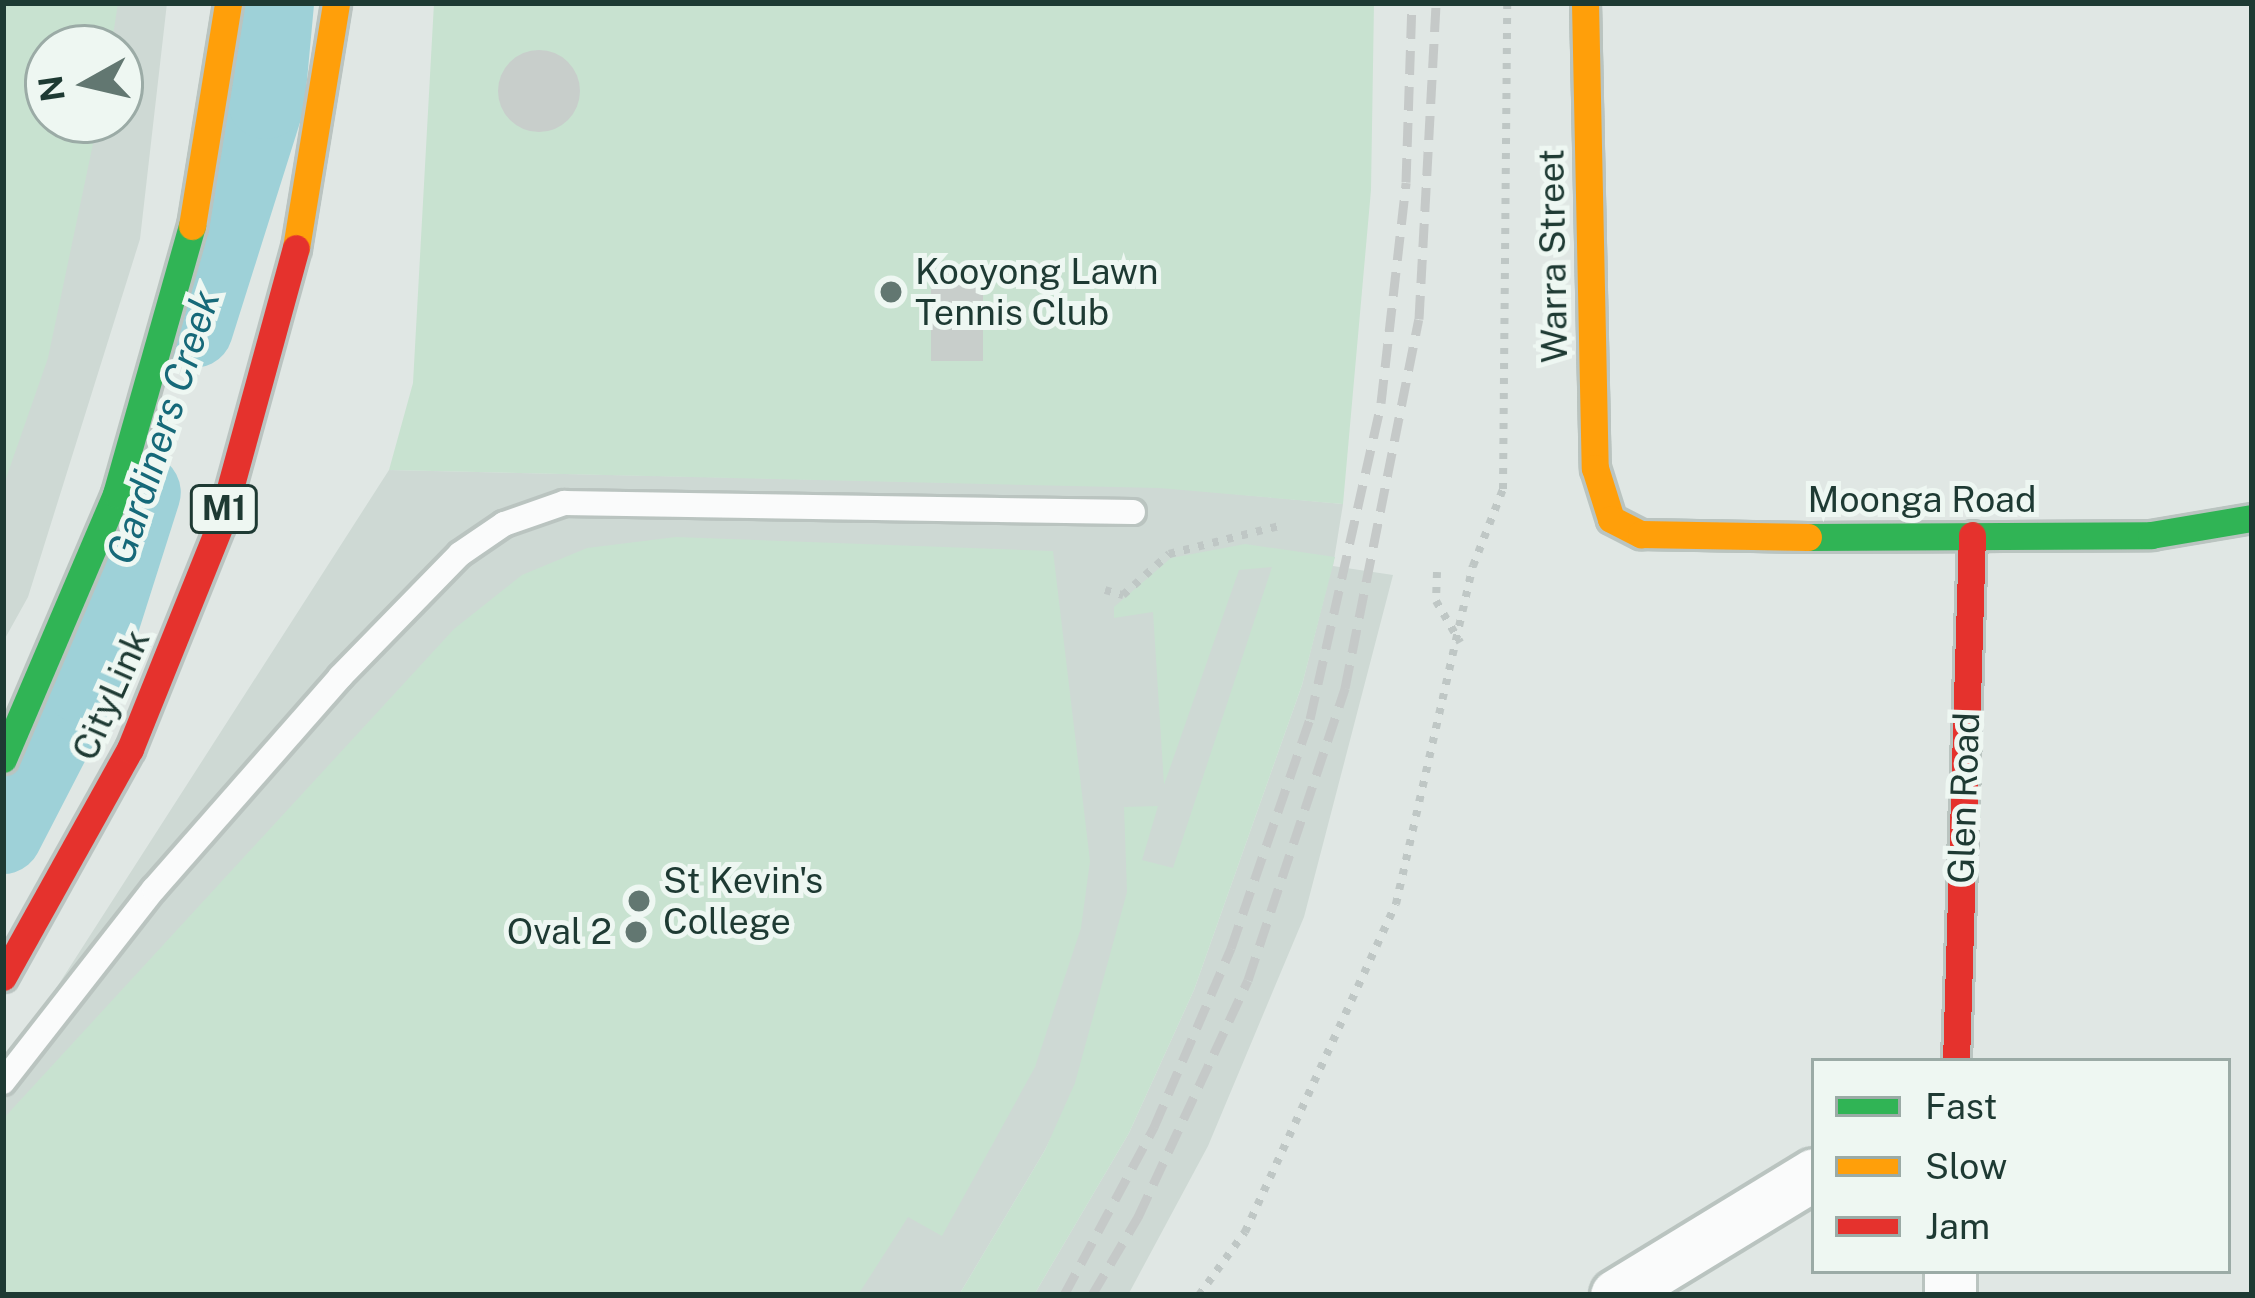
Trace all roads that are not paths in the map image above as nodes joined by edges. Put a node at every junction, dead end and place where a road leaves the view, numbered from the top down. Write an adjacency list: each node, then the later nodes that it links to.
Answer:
1 (228, 3): 8 (main road, CityLink)
2 (336, 3): 9 (main road, CityLink / M1, bridge)
3 (1585, 3): 4 (main road, Warra Street)
4 (1602, 507): 7 (main road, Moonga Road)
5 (1132, 512): 11 (lane)
6 (2252, 518): 7 (main road, Moonga Road)
7 (1972, 535): 10 (main road, Glen Road)
8 (3, 759)
9 (3, 977)
10 (1955, 1058)
11 (3, 1082)
12 (1811, 1176): 13 (street)
13 (1616, 1295)

